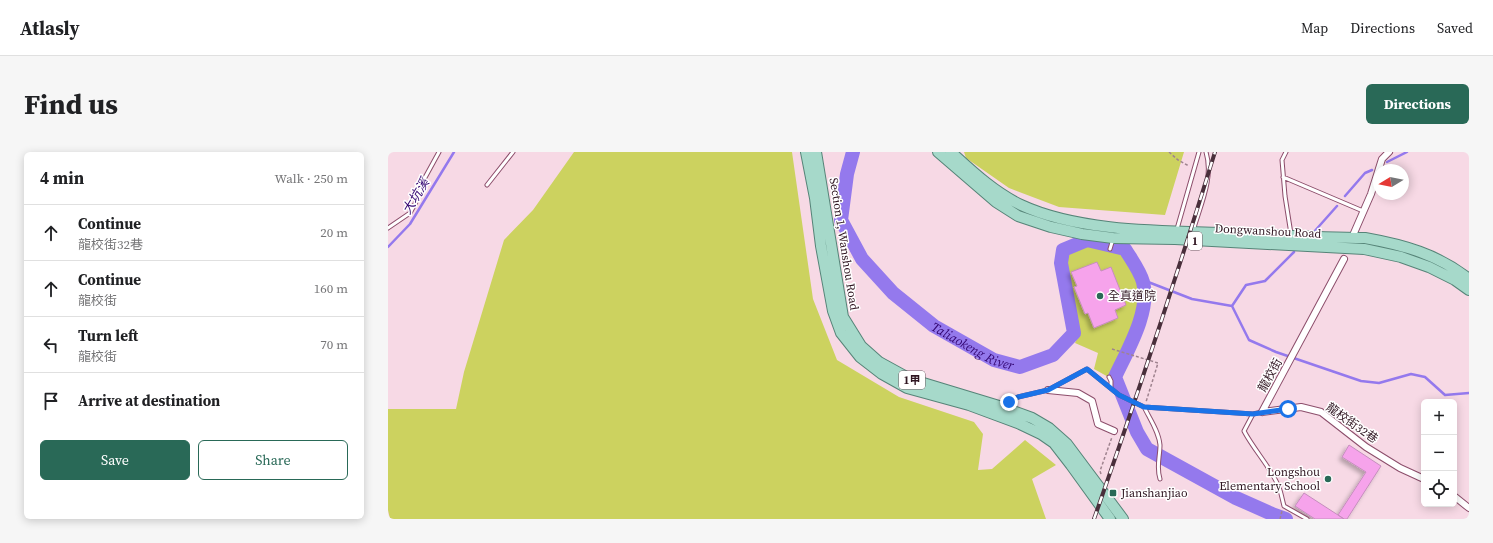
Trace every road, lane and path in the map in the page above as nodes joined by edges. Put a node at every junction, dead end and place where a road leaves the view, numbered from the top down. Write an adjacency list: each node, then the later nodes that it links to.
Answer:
1 (439, 152): 16 (lane)
2 (513, 152): 14 (lane)
3 (806, 152): 31 (main road, Section 1, Wanshou Road / 1甲)
4 (816, 152): 31 (main road, Section 1, Wanshou Road / 1甲)
5 (938, 152): 17 (main road, Dongwanshou Road / 1)
6 (951, 152): 17 (main road, Dongwanshou Road / 1)
7 (1169, 152): 12 (path)
8 (1199, 152): 12 (lane)
9 (1206, 152): 20 (lane)
10 (1286, 152): 13 (lane)
11 (1390, 152): 15 (street)
12 (1194, 168): 19 (lane)
13 (1283, 177): 15 (lane); 21 (lane)
14 (487, 185)
15 (1363, 211): 18 (street)
16 (388, 228)
17 (1114, 232): 19 (main road, Dongwanshou Road / 1); 22 (lane)
18 (1354, 233)
19 (1176, 235): 20 (main road, Dongwanshou Road / 1)
20 (1192, 236): 21 (main road, Dongwanshou Road / 1)
21 (1291, 240): 24 (main road, Dongwanshou Road / 1); 25 (main road, Dongwanshou Road / 1)
22 (1110, 249)
23 (1344, 259): 32 (street, 龍校街)
24 (1469, 279)
25 (1469, 290)
26 (1112, 349): 30 (path)
27 (1109, 377): 28 (lane)
28 (1111, 388): 29 (lane); 30 (lane)
29 (1048, 390): 31 (lane); 34 (street)
30 (1144, 407): 33 (lane); 37 (lane)
31 (997, 410): 41 (main road, Section 1, Wanshou Road / 1甲); 42 (main road, Section 1, Wanshou Road / 1甲)
32 (1262, 412): 33 (lane); 36 (street, 龍校街32巷)
33 (1253, 414): 39 (lane)
34 (1114, 431): 35 (path)
35 (1103, 478)
36 (1421, 478)
37 (1160, 479)
38 (1457, 498): 40 (street)
39 (1284, 506): 43 (path); 44 (lane)
40 (1469, 508)
41 (1110, 519)
42 (1123, 519)
43 (1280, 519)
44 (1307, 519)

